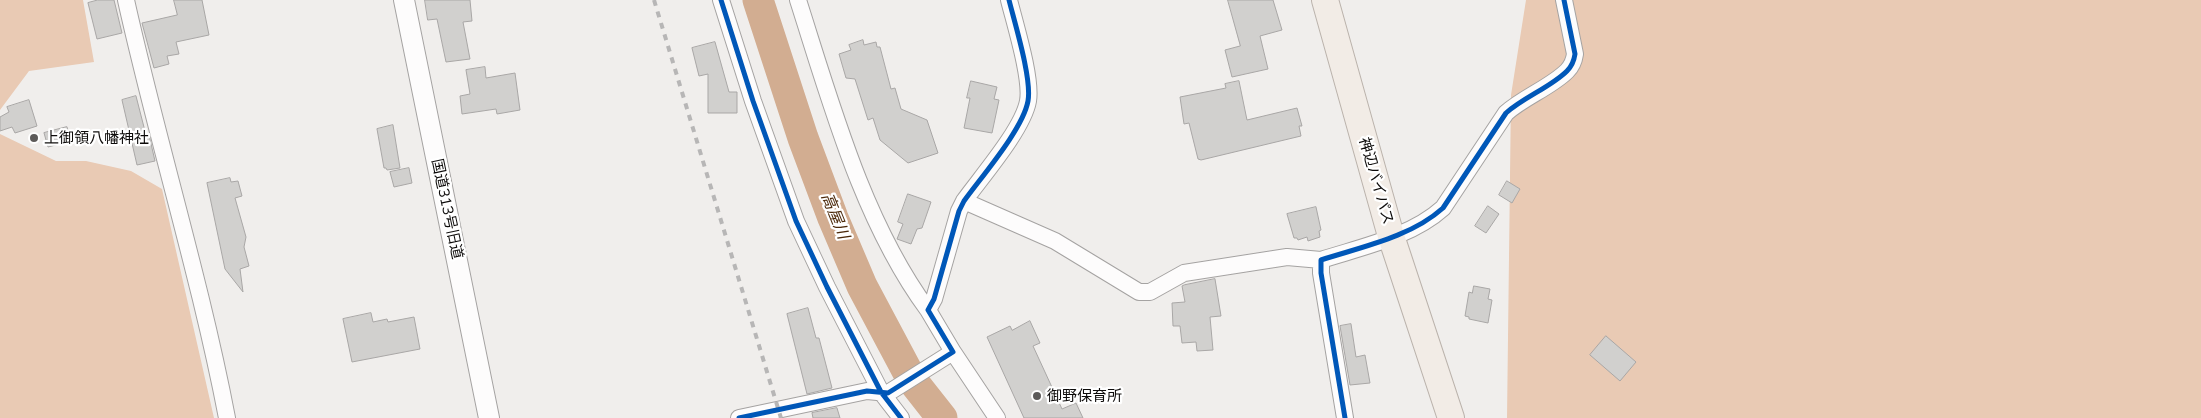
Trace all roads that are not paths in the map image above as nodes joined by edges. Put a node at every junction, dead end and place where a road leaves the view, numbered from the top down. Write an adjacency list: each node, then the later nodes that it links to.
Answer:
1 (126, 0): 14 (street)
2 (404, 0): 15 (street, 国道313号旧道)
3 (721, 0): 13 (street)
4 (798, 0): 11 (street)
5 (1009, 0): 8 (street)
6 (1325, 0): 9 (highway, 神辺バイパス)
7 (1564, 0): 9 (street)
8 (964, 201): 10 (street); 11 (street)
9 (1391, 236): 10 (street); 20 (highway, 神辺バイパス)
10 (1321, 260): 19 (street)
11 (928, 310): 12 (street)
12 (951, 354): 13 (street); 18 (street)
13 (887, 392): 16 (street); 17 (street)
14 (227, 418)
15 (489, 418)
16 (739, 418)
17 (901, 418)
18 (997, 418)
19 (1345, 418)
20 (1451, 418)

